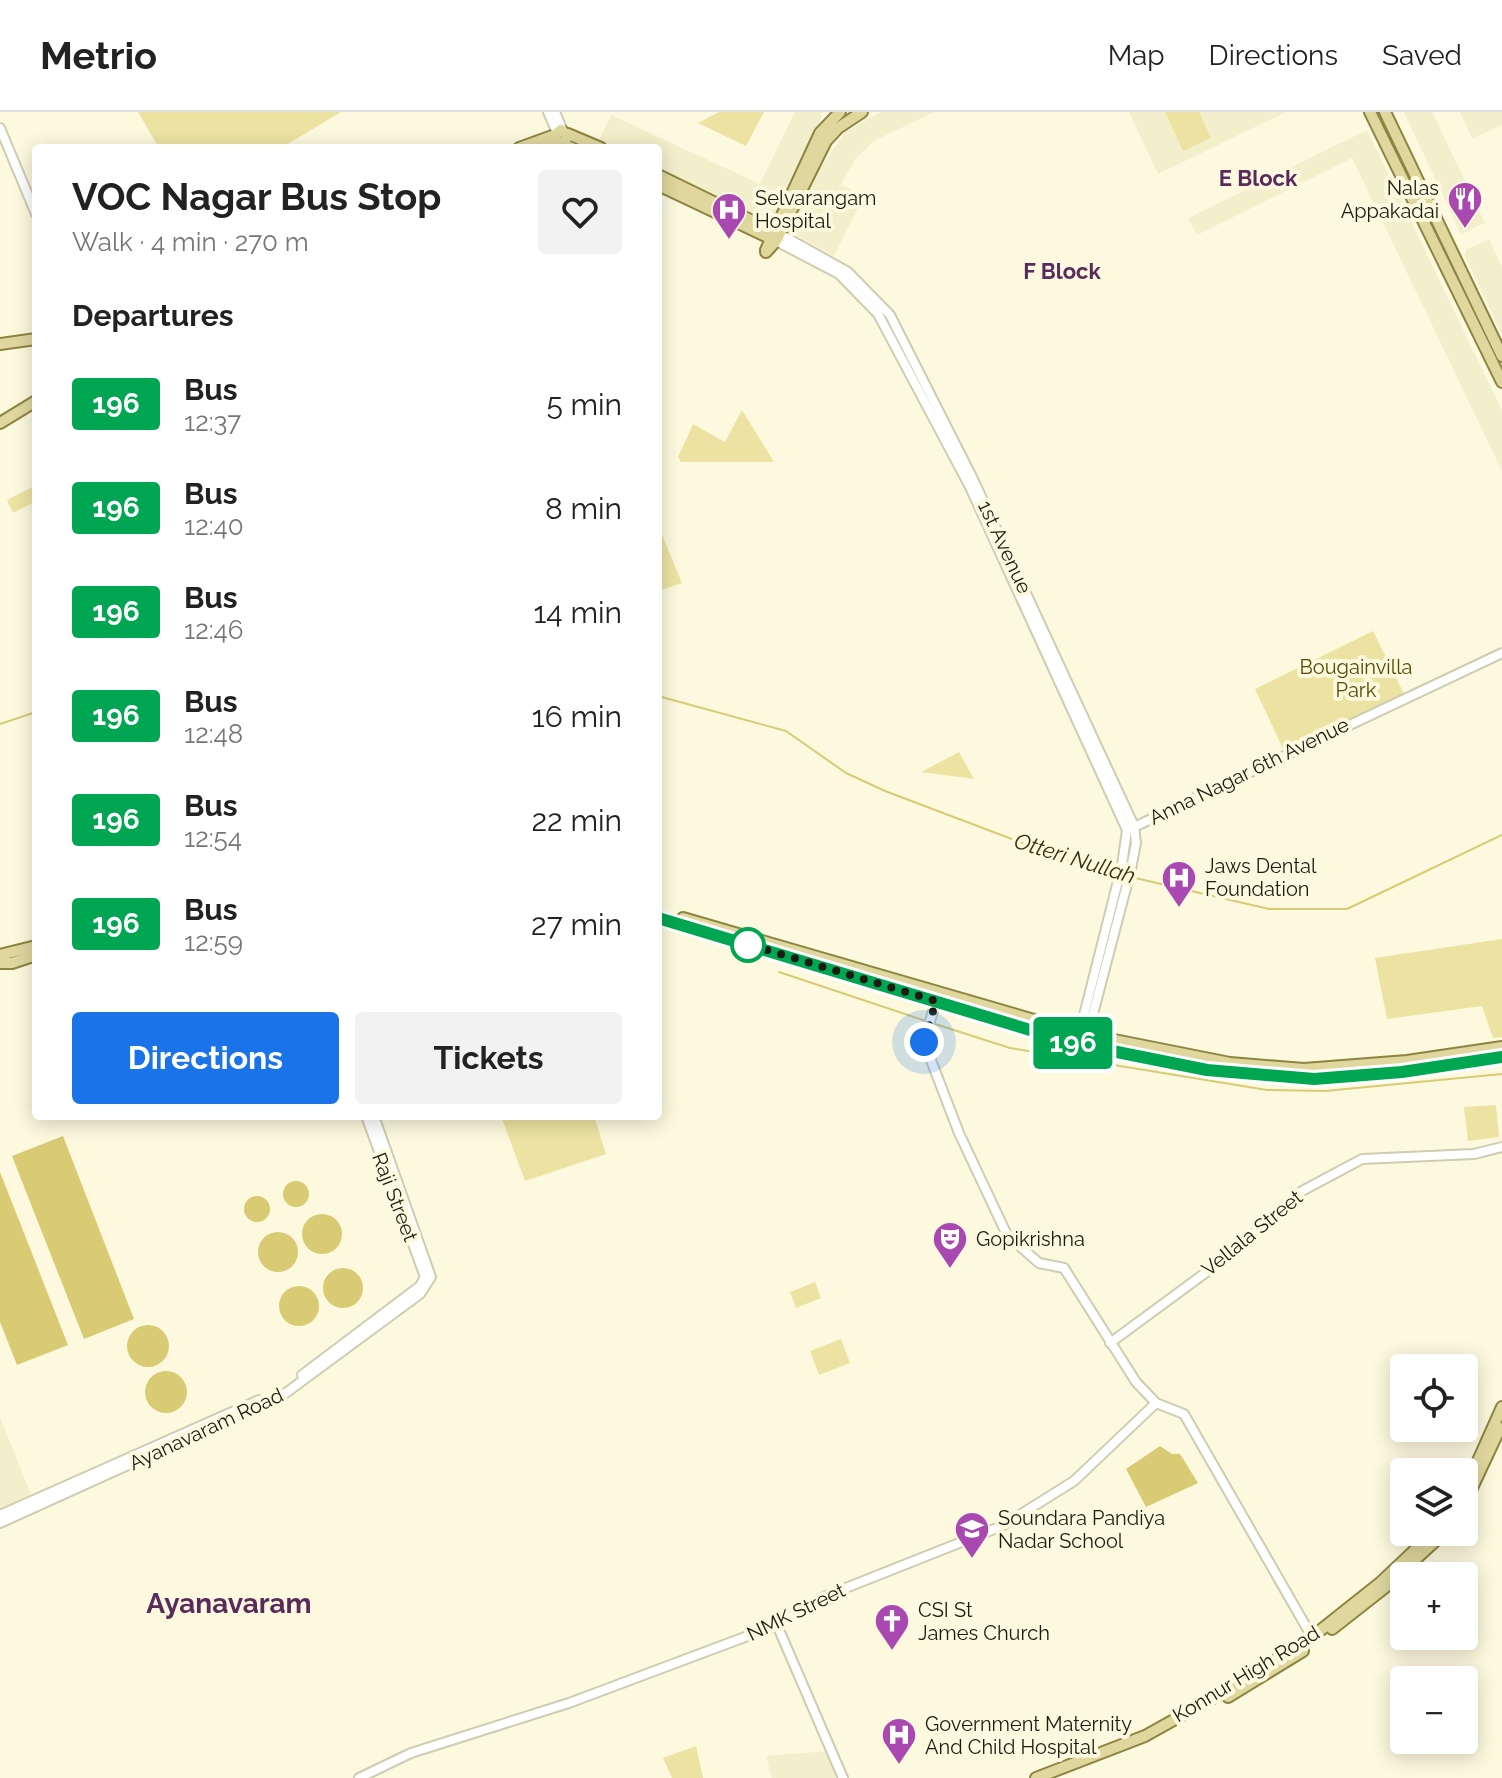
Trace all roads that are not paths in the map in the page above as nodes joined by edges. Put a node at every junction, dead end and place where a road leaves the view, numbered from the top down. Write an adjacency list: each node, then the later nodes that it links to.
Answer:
1 (548, 112): 8 (street)
2 (555, 112): 8 (street)
3 (840, 112): 14 (main road)
4 (862, 112): 14 (main road)
5 (1370, 112): 19 (main road)
6 (1385, 112): 18 (main road)
7 (0, 128): 13 (street)
8 (562, 138): 9 (main road); 10 (main road)
9 (536, 144)
10 (585, 144)
11 (662, 177): 14 (main road, 1st Avenue)
12 (662, 187): 14 (main road, 1st Avenue)
13 (32, 204)
14 (775, 236): 15 (main road); 23 (street, 1st Avenue)
15 (766, 252)
16 (32, 340): 17 (main road)
17 (0, 344)
18 (1502, 356)
19 (1502, 382)
20 (32, 403): 21 (main road)
21 (0, 423)
22 (1502, 653): 23 (street, Anna Nagar 6th Avenue)
23 (1131, 828): 31 (street, 1st Avenue)
24 (662, 912): 31 (main road)
25 (662, 919): 30 (main road)
26 (32, 947): 27 (main road)
27 (0, 955)
28 (32, 956): 29 (main road)
29 (0, 963)
30 (936, 1001): 31 (main road); 38 (street)
31 (1082, 1039): 32 (main road); 33 (main road)
32 (1502, 1047)
33 (1502, 1057)
34 (368, 1120): 37 (street, Raji Street)
35 (375, 1120): 37 (street, Raji Street)
36 (1502, 1147): 38 (street, Vellala Street)
37 (428, 1277): 44 (street, Ayanavaram Road); 45 (street, Ayanavaram Road)
38 (1110, 1343): 39 (street)
39 (1156, 1403): 48 (street, NMK Street); 49 (street)
40 (1502, 1407): 42 (main road)
41 (1502, 1423): 43 (main road)
42 (1478, 1461)
43 (1478, 1475)
44 (0, 1515)
45 (0, 1523)
46 (1419, 1546): 49 (main road, Konnur High Road)
47 (1430, 1546): 50 (main road)
48 (777, 1625): 51 (street, NMK Street); 52 (street)
49 (1312, 1637): 50 (main road, Konnur High Road)
50 (1145, 1736): 53 (main road, Konnur High Road)
51 (359, 1778)
52 (843, 1778)
53 (1036, 1778)

